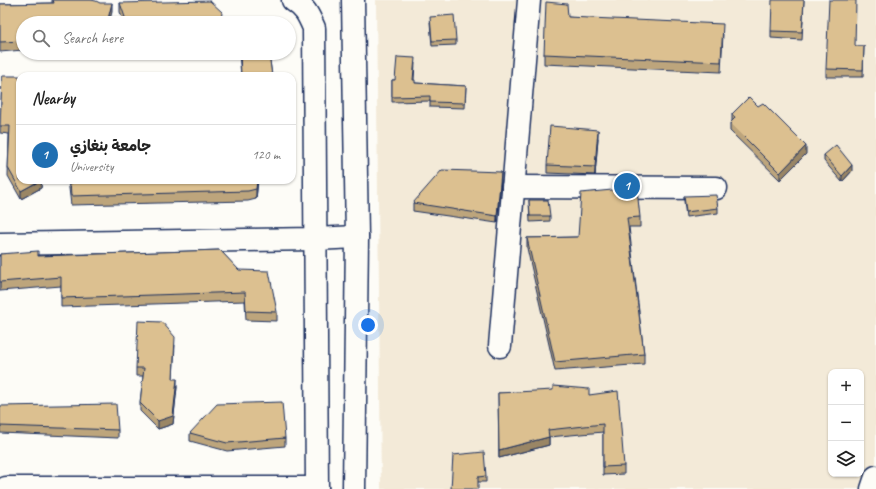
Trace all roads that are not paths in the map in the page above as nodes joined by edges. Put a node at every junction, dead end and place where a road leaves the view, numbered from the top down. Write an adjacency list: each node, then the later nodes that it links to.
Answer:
1 (292, 0): 7 (street)
2 (353, 0): 6 (street)
3 (529, 0): 4 (street)
4 (513, 187): 5 (street); 9 (street)
5 (716, 188)
6 (357, 237): 7 (street); 13 (street)
7 (315, 239): 8 (street); 12 (street)
8 (0, 244)
9 (500, 346)
10 (876, 477): 14 (street)
11 (6, 488): 12 (street)
12 (317, 488)
13 (354, 489)
14 (872, 489)

